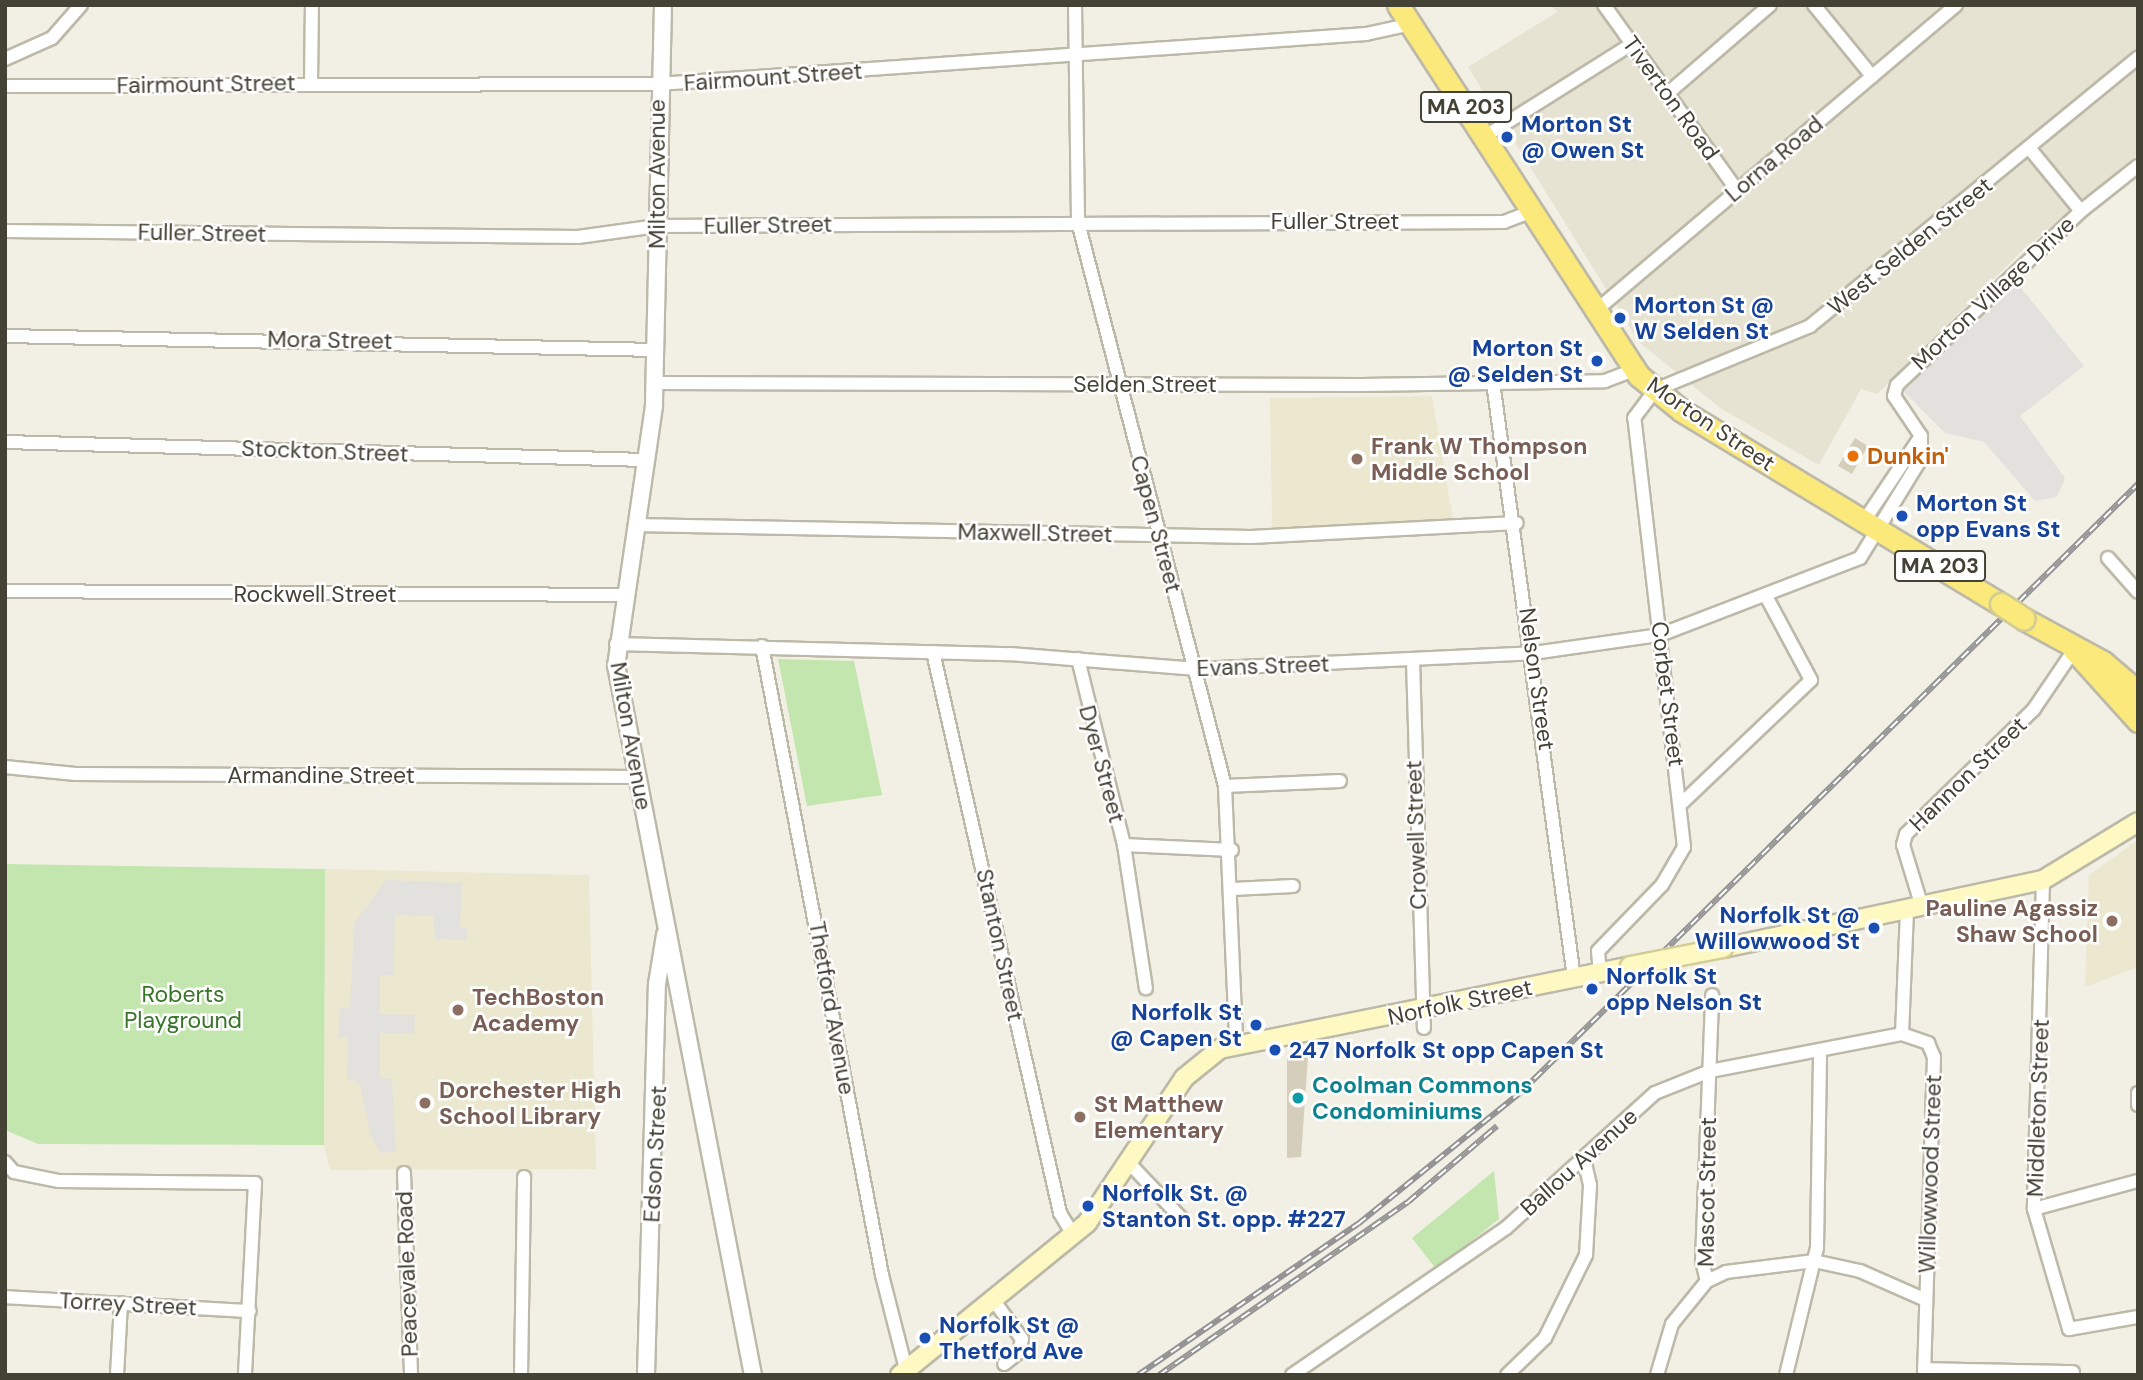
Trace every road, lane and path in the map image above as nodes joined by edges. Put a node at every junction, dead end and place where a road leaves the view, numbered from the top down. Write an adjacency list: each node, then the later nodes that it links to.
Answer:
1 (81, 5): 13 (street)
2 (313, 5): 15 (street)
3 (663, 5): 16 (street, Milton Avenue)
4 (1075, 5): 11 (street, Capen Street)
5 (1770, 5): 18 (street)
6 (1814, 5): 14 (street)
7 (1956, 5): 14 (street, Lorna Road)
8 (1605, 6): 10 (street, Tiverton Road)
9 (1405, 16): 11 (street, Fairmount Street); 19 (highway, Morton Street / MA 203)
10 (1633, 43): 18 (street, Tiverton Road); 19 (street)
11 (1077, 56): 16 (street, Fairmount Street); 25 (street, Capen Street)
12 (2138, 58): 20 (street, West Selden Street)
13 (5, 59)
14 (1872, 76): 22 (street, Lorna Road)
15 (311, 82): 16 (street, Fairmount Street); 17 (street, Fairmount Street)
16 (658, 84): 26 (street, Milton Avenue)
17 (5, 86)
18 (1667, 94): 22 (street, Tiverton Road)
19 (1484, 137): 24 (highway, Morton Street / MA 203)
20 (2030, 149): 23 (street); 35 (street, West Selden Street)
21 (2138, 166): 23 (street, Morton Village Drive)
22 (1737, 190): 28 (street, Lorna Road)
23 (2081, 211): 40 (street, Morton Village Drive)
24 (1530, 212): 25 (street, Fuller Street); 28 (highway, Morton Street / MA 203)
25 (1078, 222): 26 (street, Fuller Street); 34 (street, Capen Street)
26 (657, 226): 27 (street, Fuller Street); 30 (street, Milton Avenue)
27 (5, 231)
28 (1593, 313): 31 (highway, Morton Street / MA 203)
29 (5, 336): 30 (street, Mora Street)
30 (655, 350): 33 (street, Milton Avenue)
31 (1633, 370): 32 (street, Selden Street); 35 (highway, Morton Street / MA 203)
32 (1493, 382): 34 (street, Selden Street); 38 (street, Nelson Street)
33 (656, 383): 34 (street, Selden Street); 37 (street, Milton Avenue)
34 (1119, 383): 41 (street, Capen Street)
35 (1656, 390): 40 (highway, Morton Street / MA 203); 47 (street, Corbet Street)
36 (5, 442): 37 (street, Stockton Street)
37 (646, 460): 39 (street, Milton Avenue)
38 (1517, 523): 41 (street, Maxwell Street); 52 (street, Nelson Street)
39 (635, 525): 41 (street, Maxwell Street); 45 (street, Milton Avenue)
40 (1872, 525): 46 (street, Evans Street); 50 (highway, Morton Street / MA 203, bridge)
41 (1160, 536): 55 (street, Capen Street)
42 (2108, 558): 44 (street)
43 (5, 591): 45 (street, Rockwell Street)
44 (2138, 592)
45 (624, 595): 48 (street, Milton Avenue)
46 (1766, 596): 47 (street, Evans Street); 62 (street)
47 (1660, 635): 52 (street, Evans Street); 62 (street, Corbet Street)
48 (616, 644): 49 (street, Evans Street); 59 (street, Milton Avenue)
49 (762, 646): 51 (street, Evans Street); 106 (street, Thetford Avenue)
50 (2074, 650): 56 (highway, Morton Street / MA 203); 57 (highway, Morton Street / MA 203); 69 (street, Hannon Street)
51 (933, 652): 53 (street, Evans Street); 96 (street, Stanton Street)
52 (1533, 653): 54 (street, Evans Street); 71 (street, Nelson Street)
53 (1077, 659): 55 (street, Evans Street); 64 (street, Dyer Street)
54 (1413, 660): 55 (street, Evans Street); 81 (street, Crowell Street)
55 (1197, 669): 61 (street, Capen Street)
56 (2138, 692)
57 (2138, 721)
58 (5, 767): 59 (street, Armandine Street)
59 (637, 777): 70 (street, Milton Avenue)
60 (1340, 781): 61 (street)
61 (1225, 786): 65 (street, Capen Street)
62 (1682, 803): 72 (street, Corbet Street)
63 (2138, 822): 66 (main road, Norfolk Street)
64 (1124, 845): 65 (street, Dyer Street); 77 (street)
65 (1232, 850): 68 (street, Capen Street)
66 (2043, 880): 69 (main road, Norfolk Street); 94 (street, Middleton Street)
67 (1293, 886): 68 (street)
68 (1233, 889): 83 (street, Capen Street)
69 (1914, 908): 73 (main road, Norfolk Street, bridge); 82 (street)
70 (666, 935): 75 (street, Milton Avenue); 76 (street, Edson Street)
71 (1573, 949): 72 (street); 74 (street, Nelson Street)
72 (1598, 951): 73 (street)
73 (1600, 974): 74 (main road, Norfolk Street)
74 (1574, 978): 81 (main road, Norfolk Street)
75 (681, 979): 76 (street); 79 (street, Milton Avenue)
76 (657, 984): 80 (street, Edson Street)
77 (1146, 988)
78 (1712, 995): 85 (street, Mascot Street)
79 (686, 1011): 80 (street); 114 (street, Milton Avenue)
80 (657, 1013): 113 (street, Edson Street)
81 (1423, 1020): 83 (main road, Norfolk Street)
82 (1902, 1034): 84 (street, Ballou Avenue); 100 (street, Willowwood Street)
83 (1236, 1043): 89 (main road, Norfolk Street)
84 (1820, 1050): 85 (street, Ballou Avenue); 97 (street)
85 (1710, 1071): 88 (street, Ballou Avenue); 98 (street, Mascot Street)
86 (2138, 1093): 87 (street)
87 (2138, 1105)
88 (1584, 1160): 115 (street, Ballou Avenue); 116 (street)
89 (1131, 1165): 95 (street); 96 (main road, Norfolk Street)
90 (10, 1167): 103 (street)
91 (404, 1174): 111 (street, Peacevale Road)
92 (524, 1177): 112 (street)
93 (2138, 1181): 94 (street)
94 (2034, 1209): 104 (street, Middleton Street)
95 (1182, 1219)
96 (1074, 1236): 101 (main road, Norfolk Street)
97 (1814, 1261): 98 (street); 100 (street); 118 (street)
98 (1707, 1281): 117 (street, Mascot Street)
99 (5, 1297): 102 (street, Torrey Street)
100 (1926, 1300): 107 (street, Willowwood Street)
101 (994, 1301): 105 (street); 106 (main road, Norfolk Street)
102 (121, 1303): 103 (street, Torrey Street); 109 (street)
103 (250, 1311): 110 (street)
104 (2138, 1317)
105 (1004, 1364)
106 (903, 1372)
107 (1924, 1372): 108 (street)
108 (2073, 1372)
109 (117, 1375)
110 (247, 1375)
111 (411, 1375)
112 (521, 1375)
113 (646, 1375)
114 (753, 1375)
115 (1292, 1375)
116 (1507, 1375)
117 (1657, 1375)
118 (1786, 1375)

